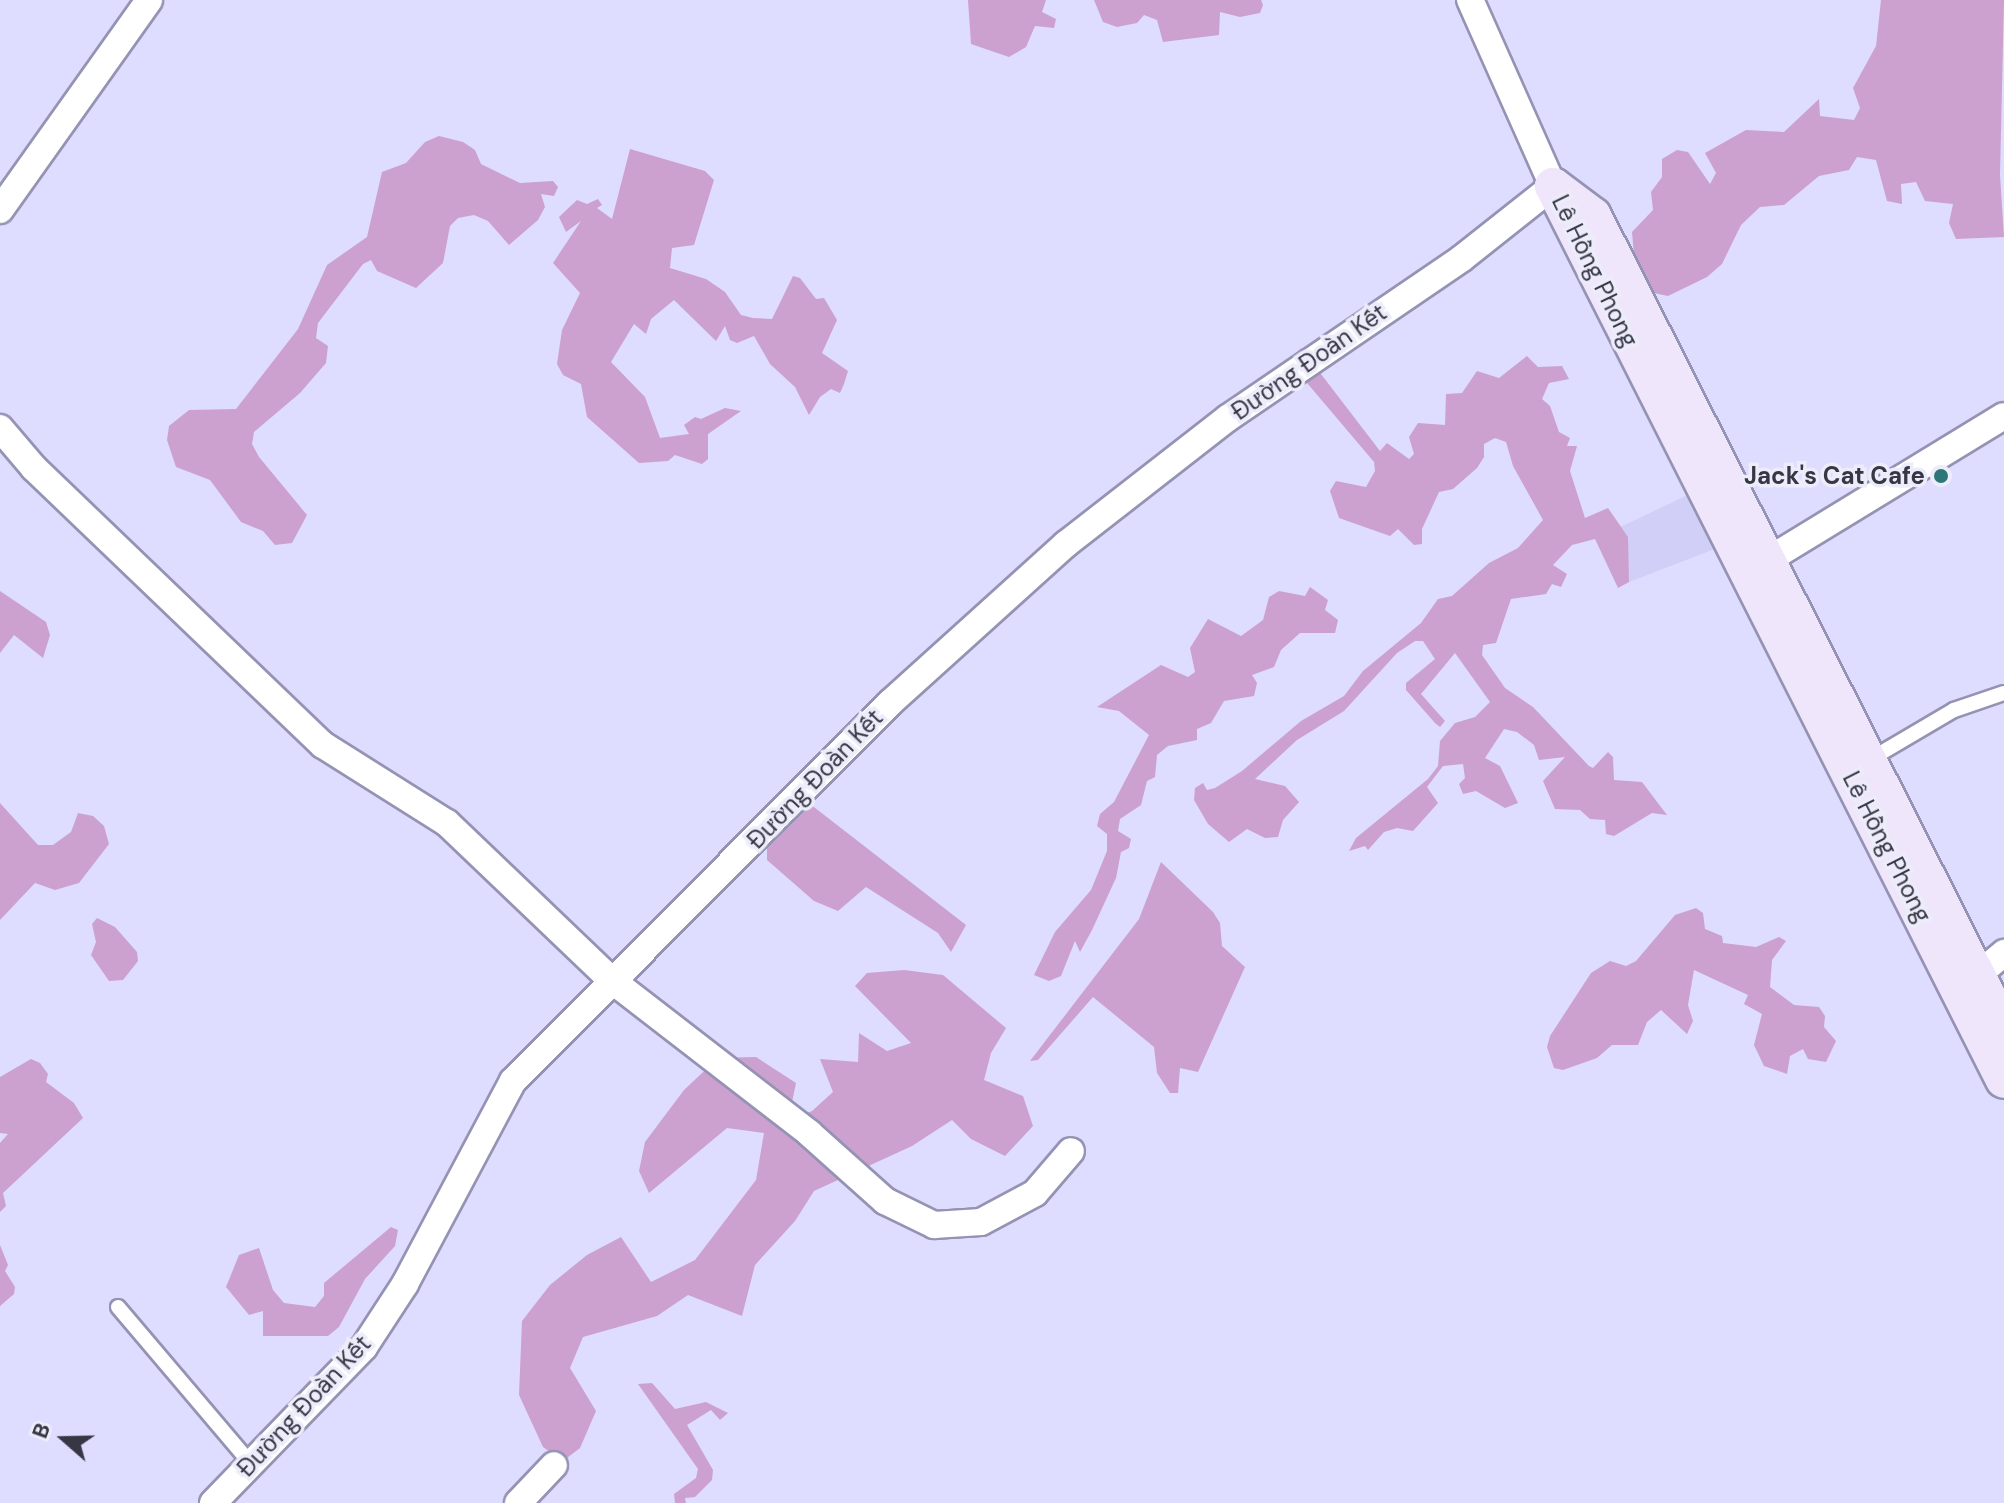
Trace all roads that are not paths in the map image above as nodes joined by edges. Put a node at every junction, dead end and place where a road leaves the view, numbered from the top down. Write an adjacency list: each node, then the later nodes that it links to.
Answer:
1 (149, 0): 4 (street)
2 (1470, 0): 3 (street)
3 (1553, 186): 7 (street, Lê Hồng Phong); 10 (street, Lê Hồng Phong); 11 (street, Đường Đoàn Kết)
4 (0, 210)
5 (2004, 416): 7 (street)
6 (0, 428): 11 (street)
7 (1768, 560): 9 (street, Lê Hồng Phong)
8 (2004, 693): 9 (lane)
9 (1869, 760): 10 (street, Lê Hồng Phong)
10 (1980, 973): 12 (street, Lê Hồng Phong); 13 (street, Lê Hồng Phong)
11 (610, 979): 14 (street); 16 (street, Đường Đoàn Kết)
12 (2004, 1029)
13 (2004, 1080)
14 (1071, 1151)
15 (118, 1307): 16 (lane)
16 (251, 1464): 18 (street, Đường Đoàn Kết)
17 (554, 1465): 19 (street)
18 (213, 1503)
19 (518, 1503)

